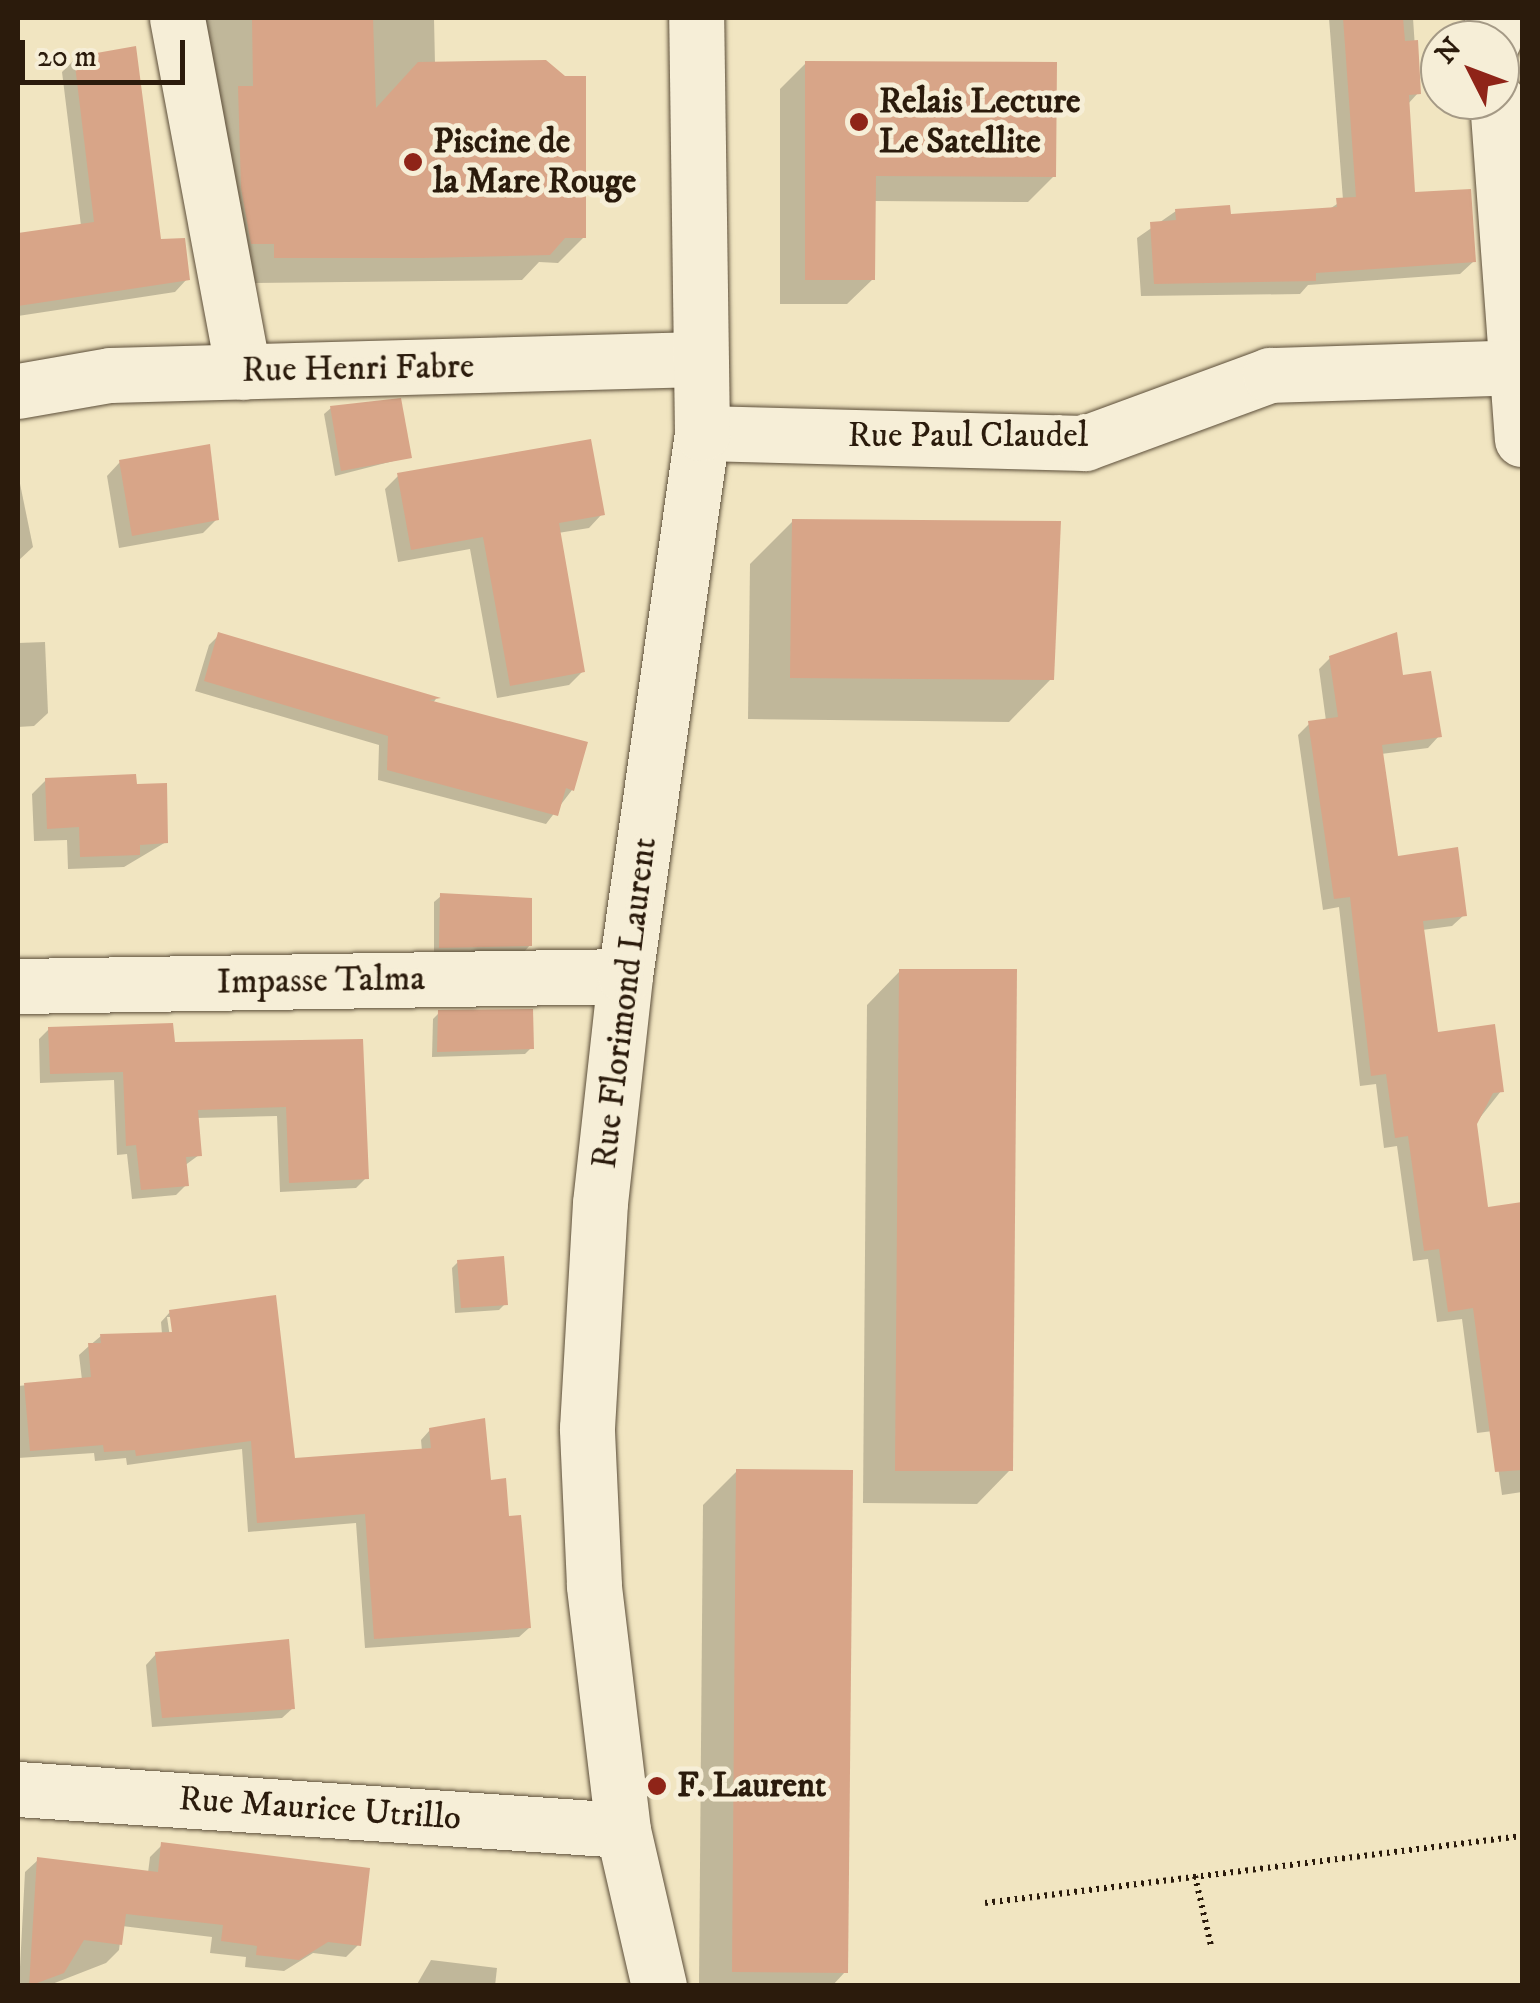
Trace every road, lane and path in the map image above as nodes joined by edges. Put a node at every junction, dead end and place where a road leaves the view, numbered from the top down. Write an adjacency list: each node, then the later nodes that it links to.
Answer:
1 (177, 18): 6 (street)
2 (696, 18): 4 (street, Rue Florimond Laurent)
3 (1500, 120): 5 (street)
4 (700, 358): 6 (street, Rue Henri Fabre); 8 (street, Rue Florimond Laurent)
5 (1519, 366): 8 (street, Rue Paul Claudel); 9 (street)
6 (243, 372): 7 (street, Rue Henri Fabre)
7 (18, 391)
8 (702, 432): 10 (street, Rue Florimond Laurent)
9 (1522, 438)
10 (626, 976): 11 (street, Impasse Talma); 13 (street, Rue Florimond Laurent)
11 (18, 986)
12 (18, 1788): 13 (street, Rue Maurice Utrillo)
13 (623, 1830): 18 (street, Rue Florimond Laurent)
14 (1522, 1836): 15 (path)
15 (1194, 1876): 16 (path); 17 (path)
16 (985, 1903)
17 (1211, 1946)
18 (659, 1986)

